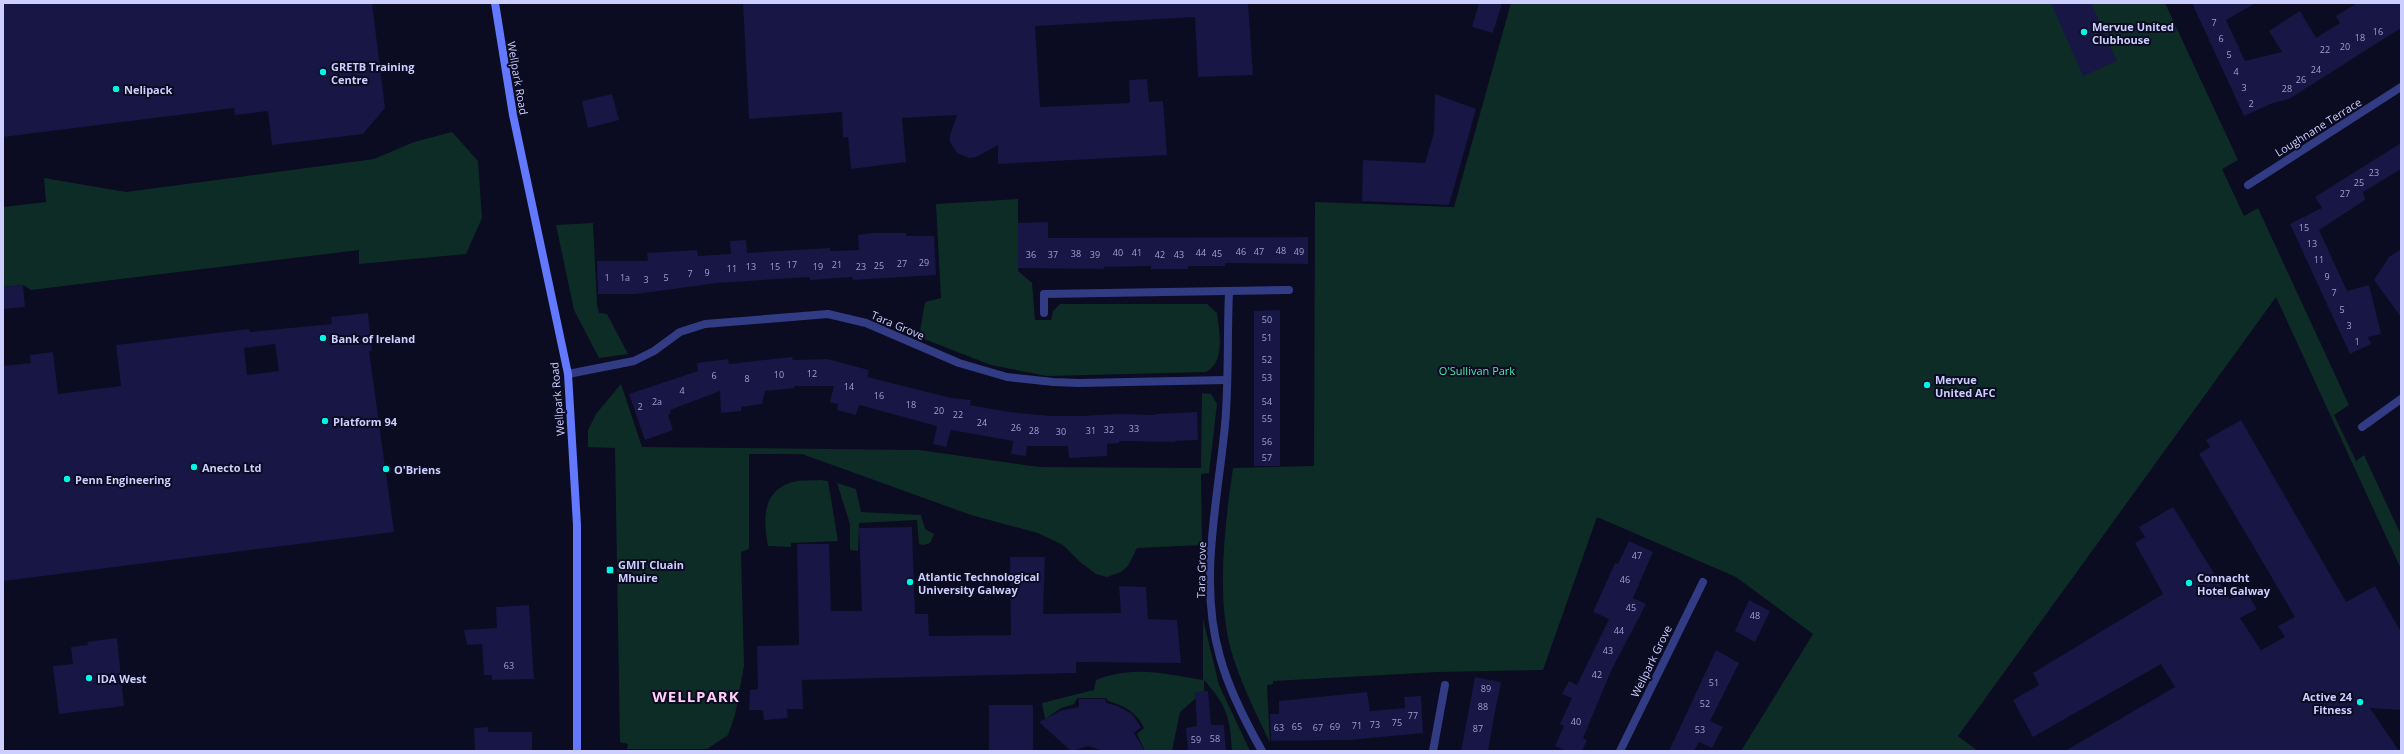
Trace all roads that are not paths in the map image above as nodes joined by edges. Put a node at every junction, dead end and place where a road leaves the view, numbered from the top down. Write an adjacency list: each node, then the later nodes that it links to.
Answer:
1 (495, 3): 7 (main road, Wellpark Road)
2 (2401, 87): 3 (street, Loughnane Terrace)
3 (2248, 185)
4 (1289, 290): 5 (street)
5 (1229, 292): 6 (street); 8 (street, Tara Grove)
6 (1044, 313)
7 (568, 374): 8 (street, Tara Grove); 13 (main road, Wellpark Road)
8 (1226, 380): 14 (street, Tara Grove)
9 (2401, 398): 10 (street)
10 (2362, 427)
11 (1703, 582): 16 (street, Wellpark Grove)
12 (1445, 685): 15 (street)
13 (577, 751)
14 (1262, 751)
15 (1433, 751)
16 (1620, 751)

